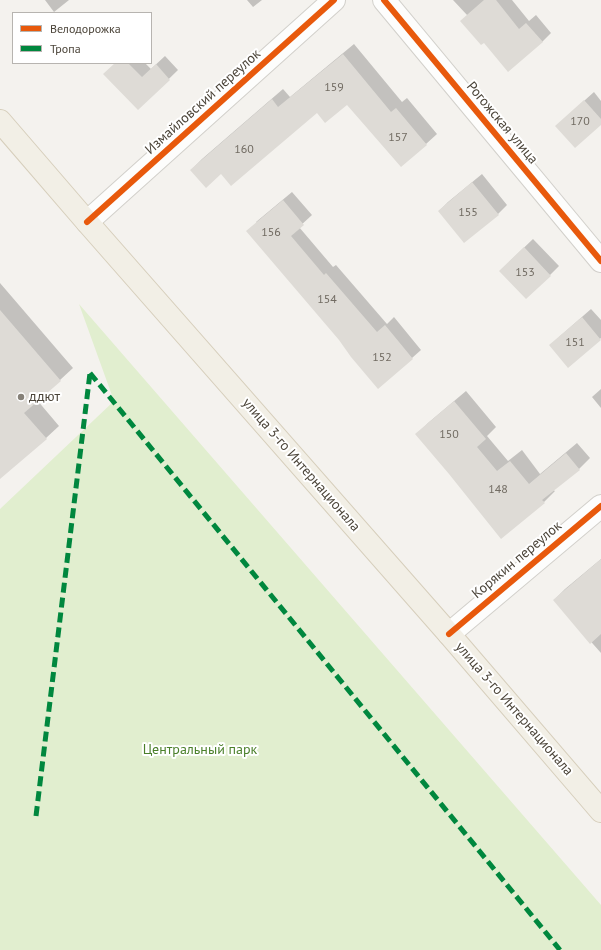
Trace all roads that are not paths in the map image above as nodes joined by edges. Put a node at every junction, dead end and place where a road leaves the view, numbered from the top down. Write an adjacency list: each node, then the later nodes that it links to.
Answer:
1 (334, 0): 4 (street, Измайловский переулок)
2 (384, 0): 5 (street, Рогожская улица)
3 (0, 121): 4 (main road, улица 3-го Интернационала)
4 (87, 222): 7 (main road, улица 3-го Интернационала)
5 (601, 261)
6 (601, 506): 7 (street, Корякин переулок)
7 (449, 634): 8 (main road, улица 3-го Интернационала)
8 (601, 811)

